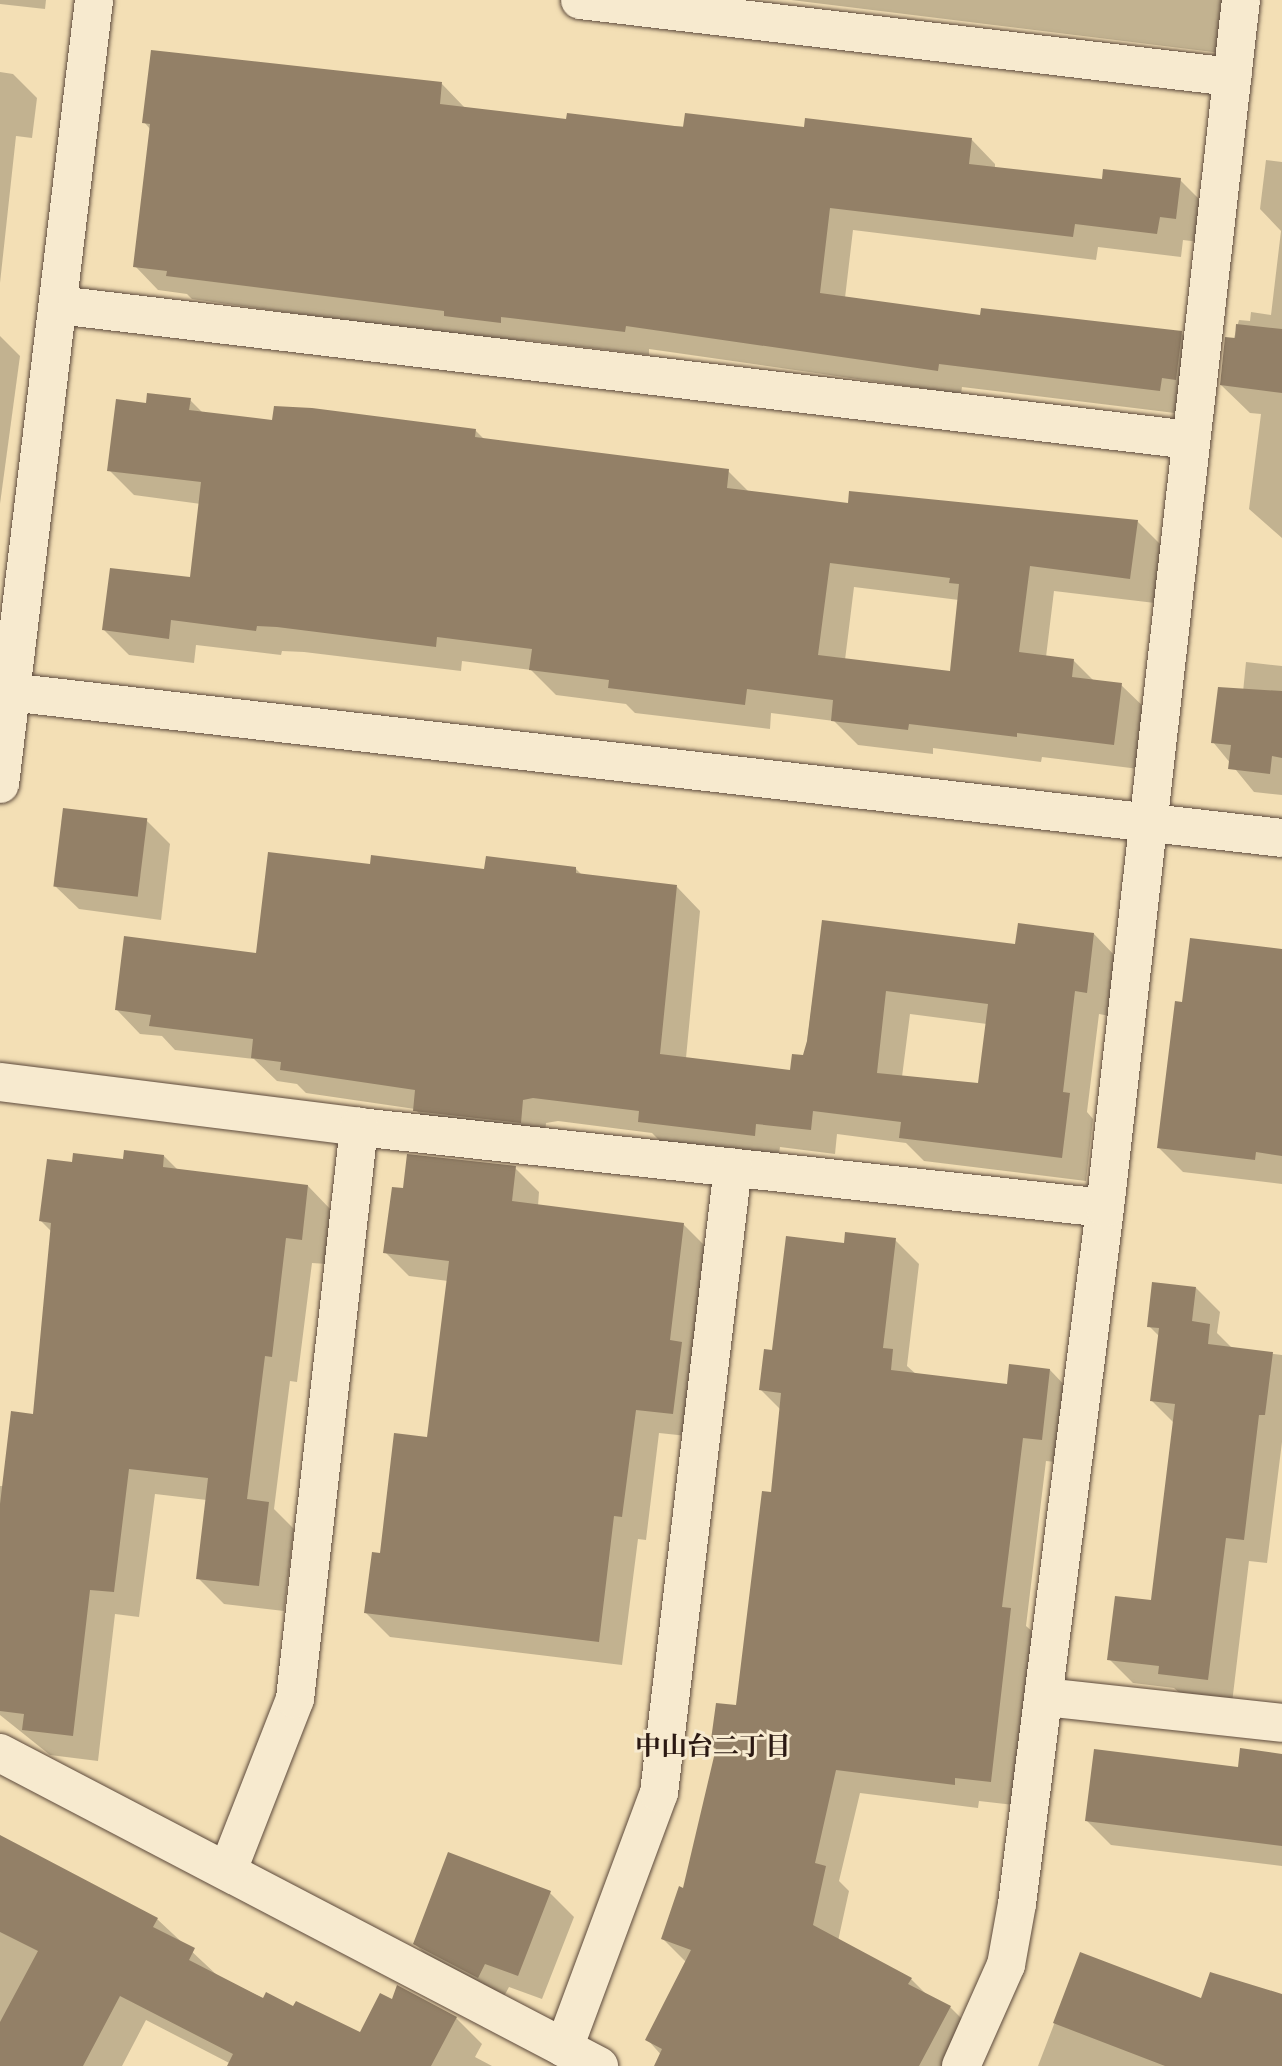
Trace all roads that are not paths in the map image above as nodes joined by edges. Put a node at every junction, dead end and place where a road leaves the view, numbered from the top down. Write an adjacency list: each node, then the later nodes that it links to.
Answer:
1 (93, 0): 5 (street)
2 (580, 0): 4 (street)
3 (1241, 0): 4 (street)
4 (1232, 77): 6 (street)
5 (58, 305): 6 (street); 7 (street)
6 (1190, 440): 9 (street)
7 (5, 692): 8 (street); 9 (street)
8 (0, 784)
9 (1149, 823): 10 (street); 14 (street)
10 (1282, 838)
11 (0, 1082): 12 (street)
12 (359, 1127): 13 (street); 18 (street)
13 (733, 1167): 14 (street); 19 (street)
14 (1105, 1208): 15 (street)
15 (1044, 1697): 16 (street); 21 (street)
16 (1282, 1723)
17 (0, 1753): 18 (street)
18 (228, 1870): 19 (street)
19 (565, 2049): 20 (street)
20 (599, 2066)
21 (961, 2066)

